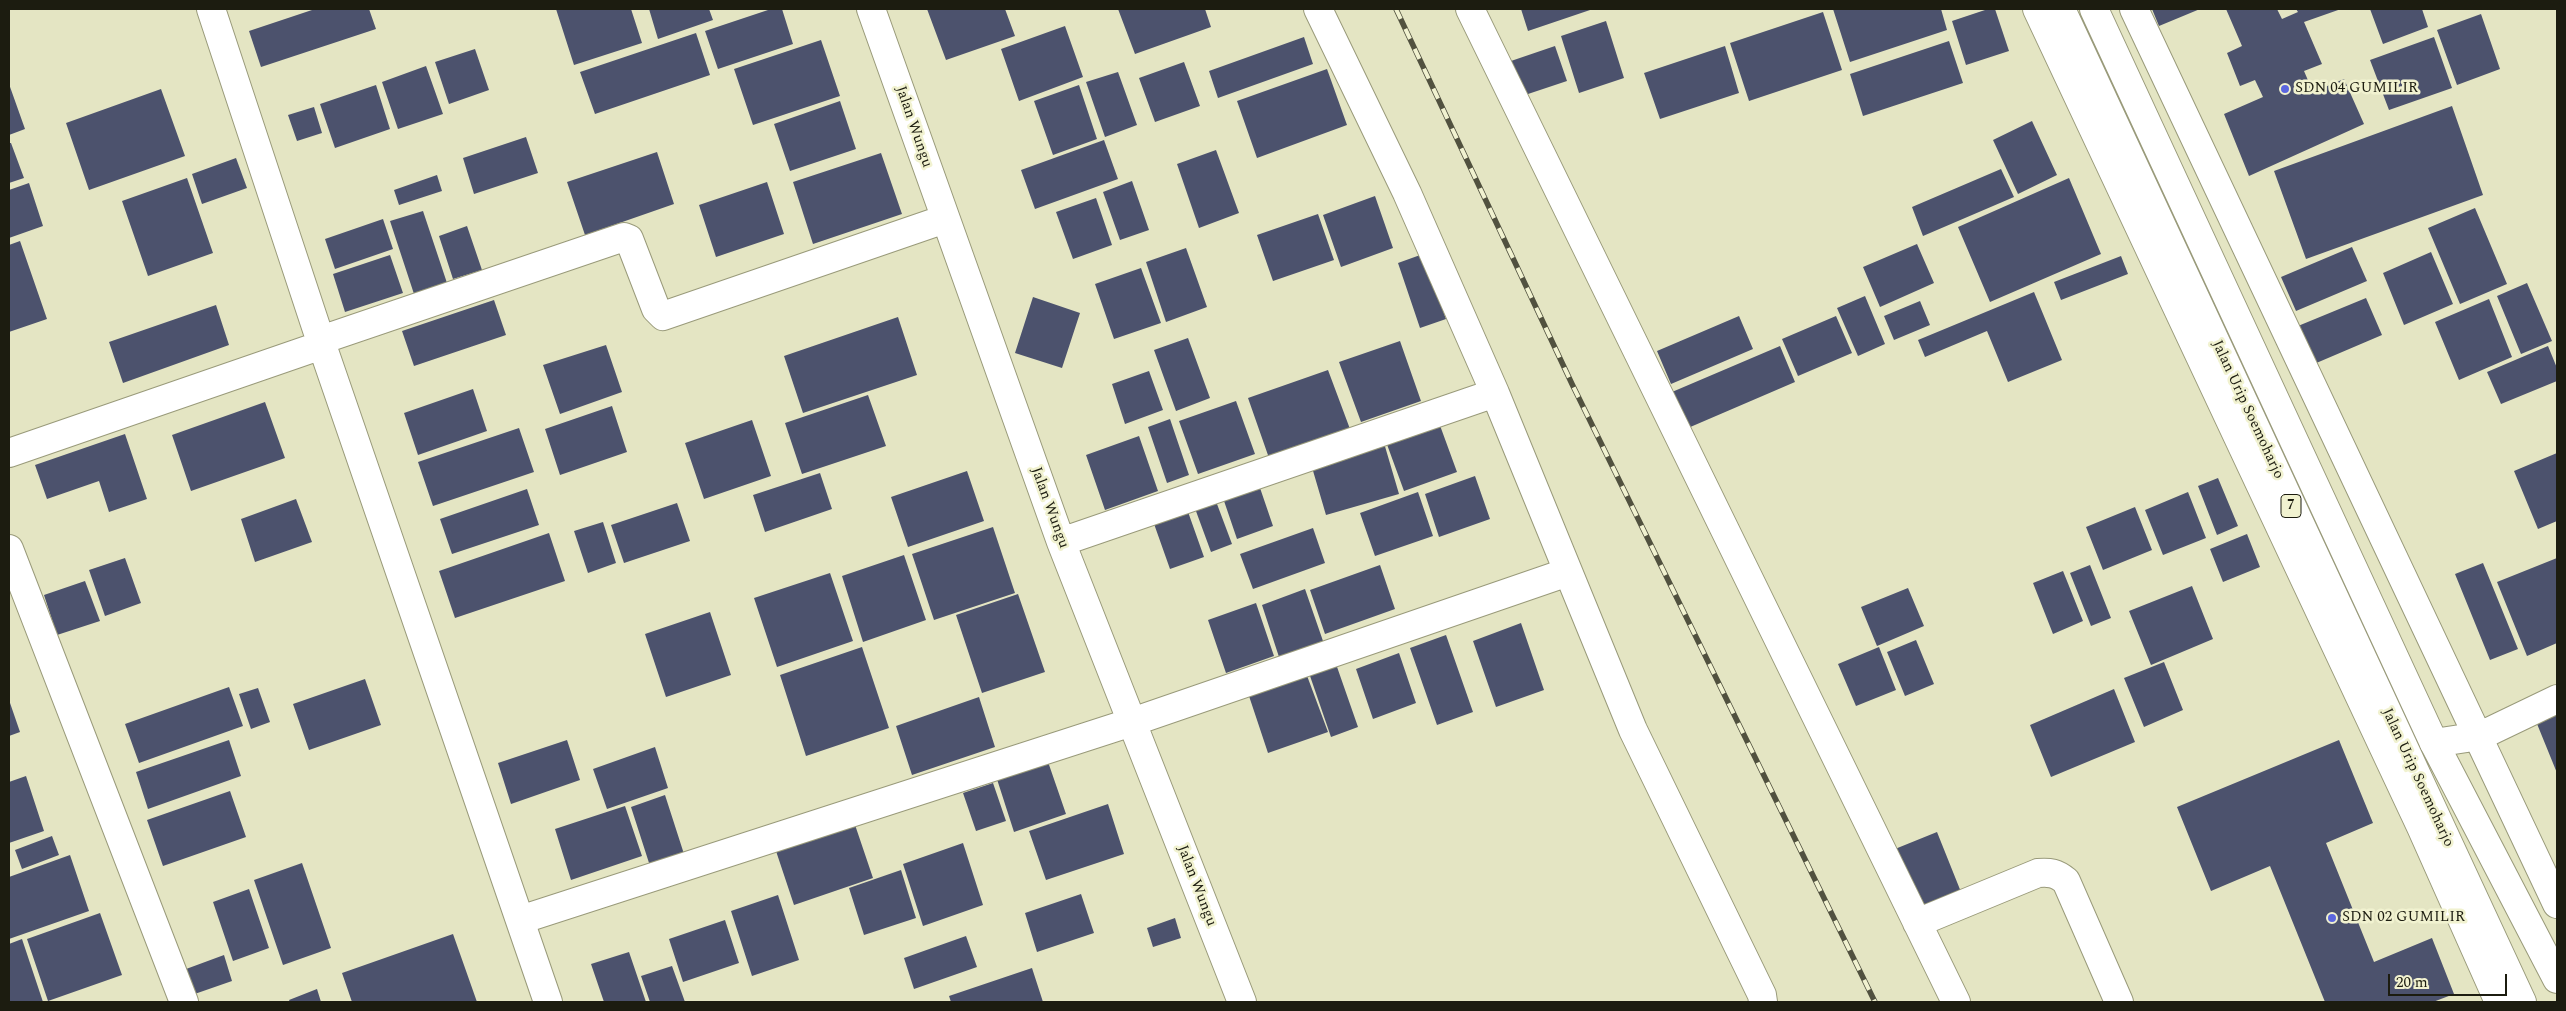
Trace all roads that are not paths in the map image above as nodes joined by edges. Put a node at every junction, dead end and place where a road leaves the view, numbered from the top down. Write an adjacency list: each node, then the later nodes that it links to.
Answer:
1 (211, 9): 10 (main road)
2 (871, 9): 9 (main road, Jalan Wungu)
3 (1318, 9): 11 (main road)
4 (1470, 9): 22 (main road)
5 (2037, 9): 30 (main road)
6 (2061, 9): 31 (main road, Jalan Urip Soemoharjo / 7)
7 (2094, 9): 19 (main road, Jalan Urip Soemoharjo / 7)
8 (2134, 9): 18 (main road)
9 (945, 219): 10 (main road); 13 (main road, Jalan Wungu)
10 (322, 343): 12 (main road); 21 (main road)
11 (1495, 393): 13 (main road); 15 (main road)
12 (9, 454)
13 (1061, 542): 17 (main road, Jalan Wungu)
14 (9, 549): 24 (main road)
15 (1568, 572): 17 (main road); 27 (main road)
16 (2557, 699): 18 (main road)
17 (1132, 722): 21 (main road); 26 (main road, Jalan Wungu)
18 (2480, 736): 19 (main road); 20 (main road)
19 (2434, 743): 23 (main road, Jalan Urip Soemoharjo / 7)
20 (2557, 904)
21 (520, 920): 25 (main road)
22 (1917, 923): 28 (main road); 29 (main road)
23 (2557, 978)
24 (184, 1002)
25 (548, 1002)
26 (1242, 1002)
27 (1763, 1002)
28 (1956, 1002)
29 (2120, 1002)
30 (2499, 1002)
31 (2522, 1002)

